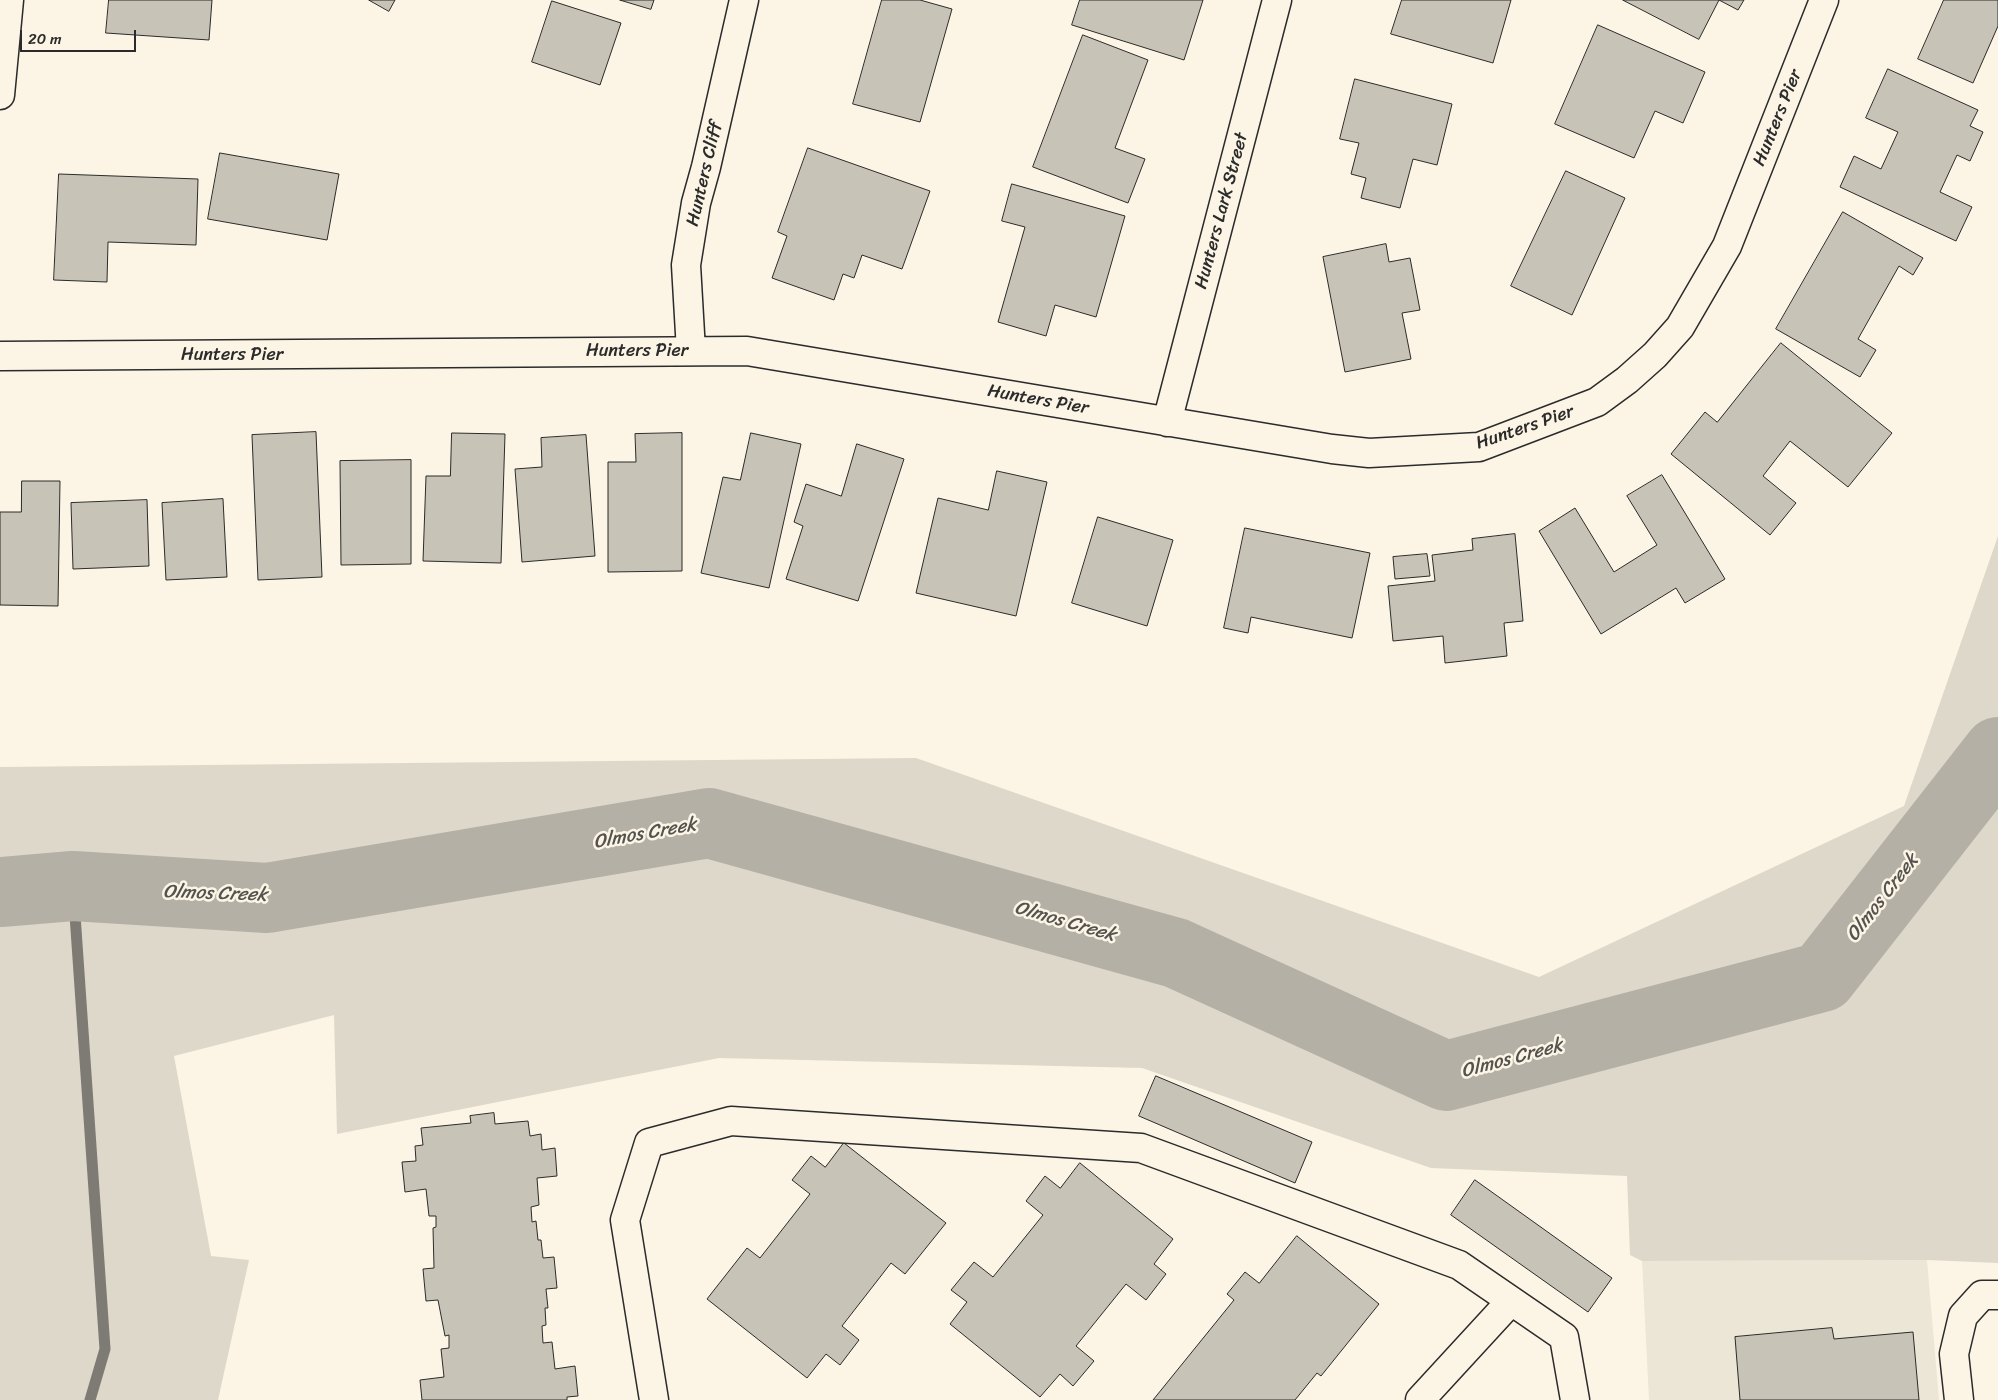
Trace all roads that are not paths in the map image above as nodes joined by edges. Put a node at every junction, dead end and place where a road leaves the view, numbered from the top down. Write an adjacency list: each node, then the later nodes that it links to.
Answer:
1 (9, 0): 5 (street)
2 (744, 0): 6 (street, Hunters Cliff)
3 (1277, 0): 8 (street, Hunters Lark Street)
4 (1824, 0): 8 (street, Hunters Pier)
5 (0, 95)
6 (692, 351): 7 (street, Hunters Pier); 8 (street, Hunters Pier)
7 (0, 356)
8 (1167, 422)
9 (1998, 1296): 14 (street)
10 (1510, 1301): 11 (street); 12 (street); 13 (street)
11 (654, 1400)
12 (1420, 1400)
13 (1575, 1400)
14 (1959, 1400)

